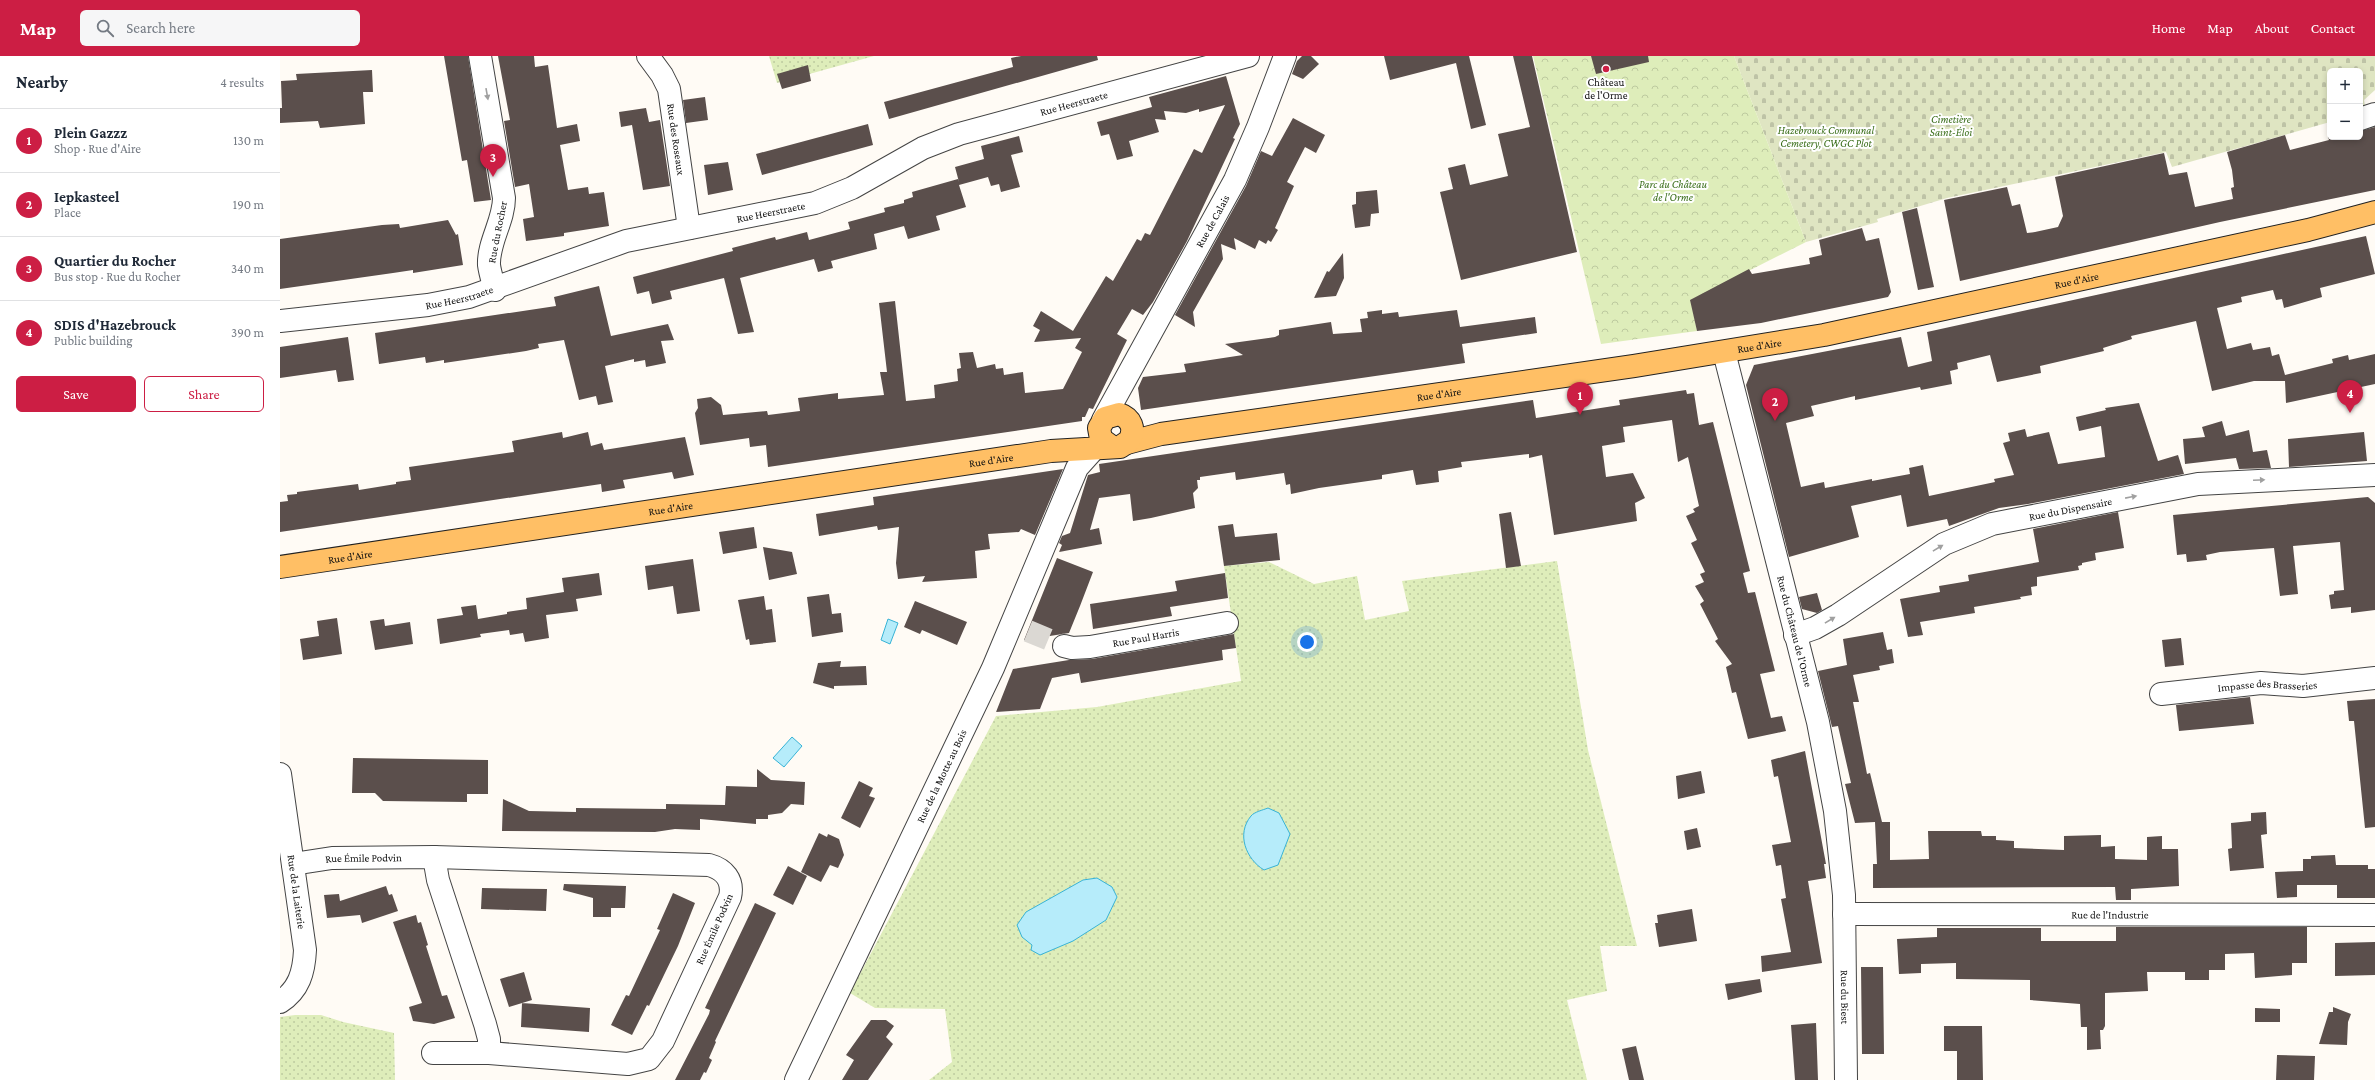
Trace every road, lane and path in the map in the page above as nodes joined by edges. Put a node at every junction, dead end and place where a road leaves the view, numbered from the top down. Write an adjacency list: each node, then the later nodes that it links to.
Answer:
1 (480, 56): 11 (street, Rue du Rocher, one-way to 11)
2 (648, 56): 10 (street, Rue des Roseaux)
3 (1248, 56): 10 (street, Rue Heerstraete)
4 (1280, 57): 14 (street, Rue de Calais)
5 (2375, 114): 6 (street)
6 (2363, 118)
7 (2375, 212): 9 (main road, Rue d'Aire)
8 (2375, 217): 9 (main road, Rue d'Aire)
9 (2350, 220): 13 (main road, Rue d'Aire)
10 (689, 228): 11 (street, Rue Heerstraete)
11 (495, 290): 12 (street, Rue Heerstraete)
12 (280, 321)
13 (1724, 352): 14 (main road, Rue d'Aire); 18 (street, Rue du Château de l'Orme)
14 (1098, 440): 16 (main road, Rue d'Aire); 31 (street, Rue de la Motte au Bois)
15 (2375, 475): 18 (street, Rue du Dispensaire, one-way to 15)
16 (280, 567)
17 (1227, 623): 19 (street, Rue Paul Harris)
18 (1794, 635): 26 (street, Rue du Château de l'Orme)
19 (1064, 646)
20 (2375, 678): 21 (street, Impasse des Brasseries)
21 (2161, 694)
22 (280, 774): 23 (street, Rue de la Laiterie)
23 (282, 796): 25 (street, Rue de la Laiterie)
24 (434, 857): 25 (street, Rue Émile Podvin); 30 (street); 30 (street, Rue Émile Podvin)
25 (293, 864): 28 (street, Rue de la Laiterie)
26 (1844, 914): 27 (street, Rue de l'Industrie); 32 (street, Rue du Biest)
27 (2375, 914)
28 (280, 1002)
29 (433, 1053): 30 (street, Rue Émile Podvin)
30 (489, 1053)
31 (796, 1080)
32 (1846, 1080)

